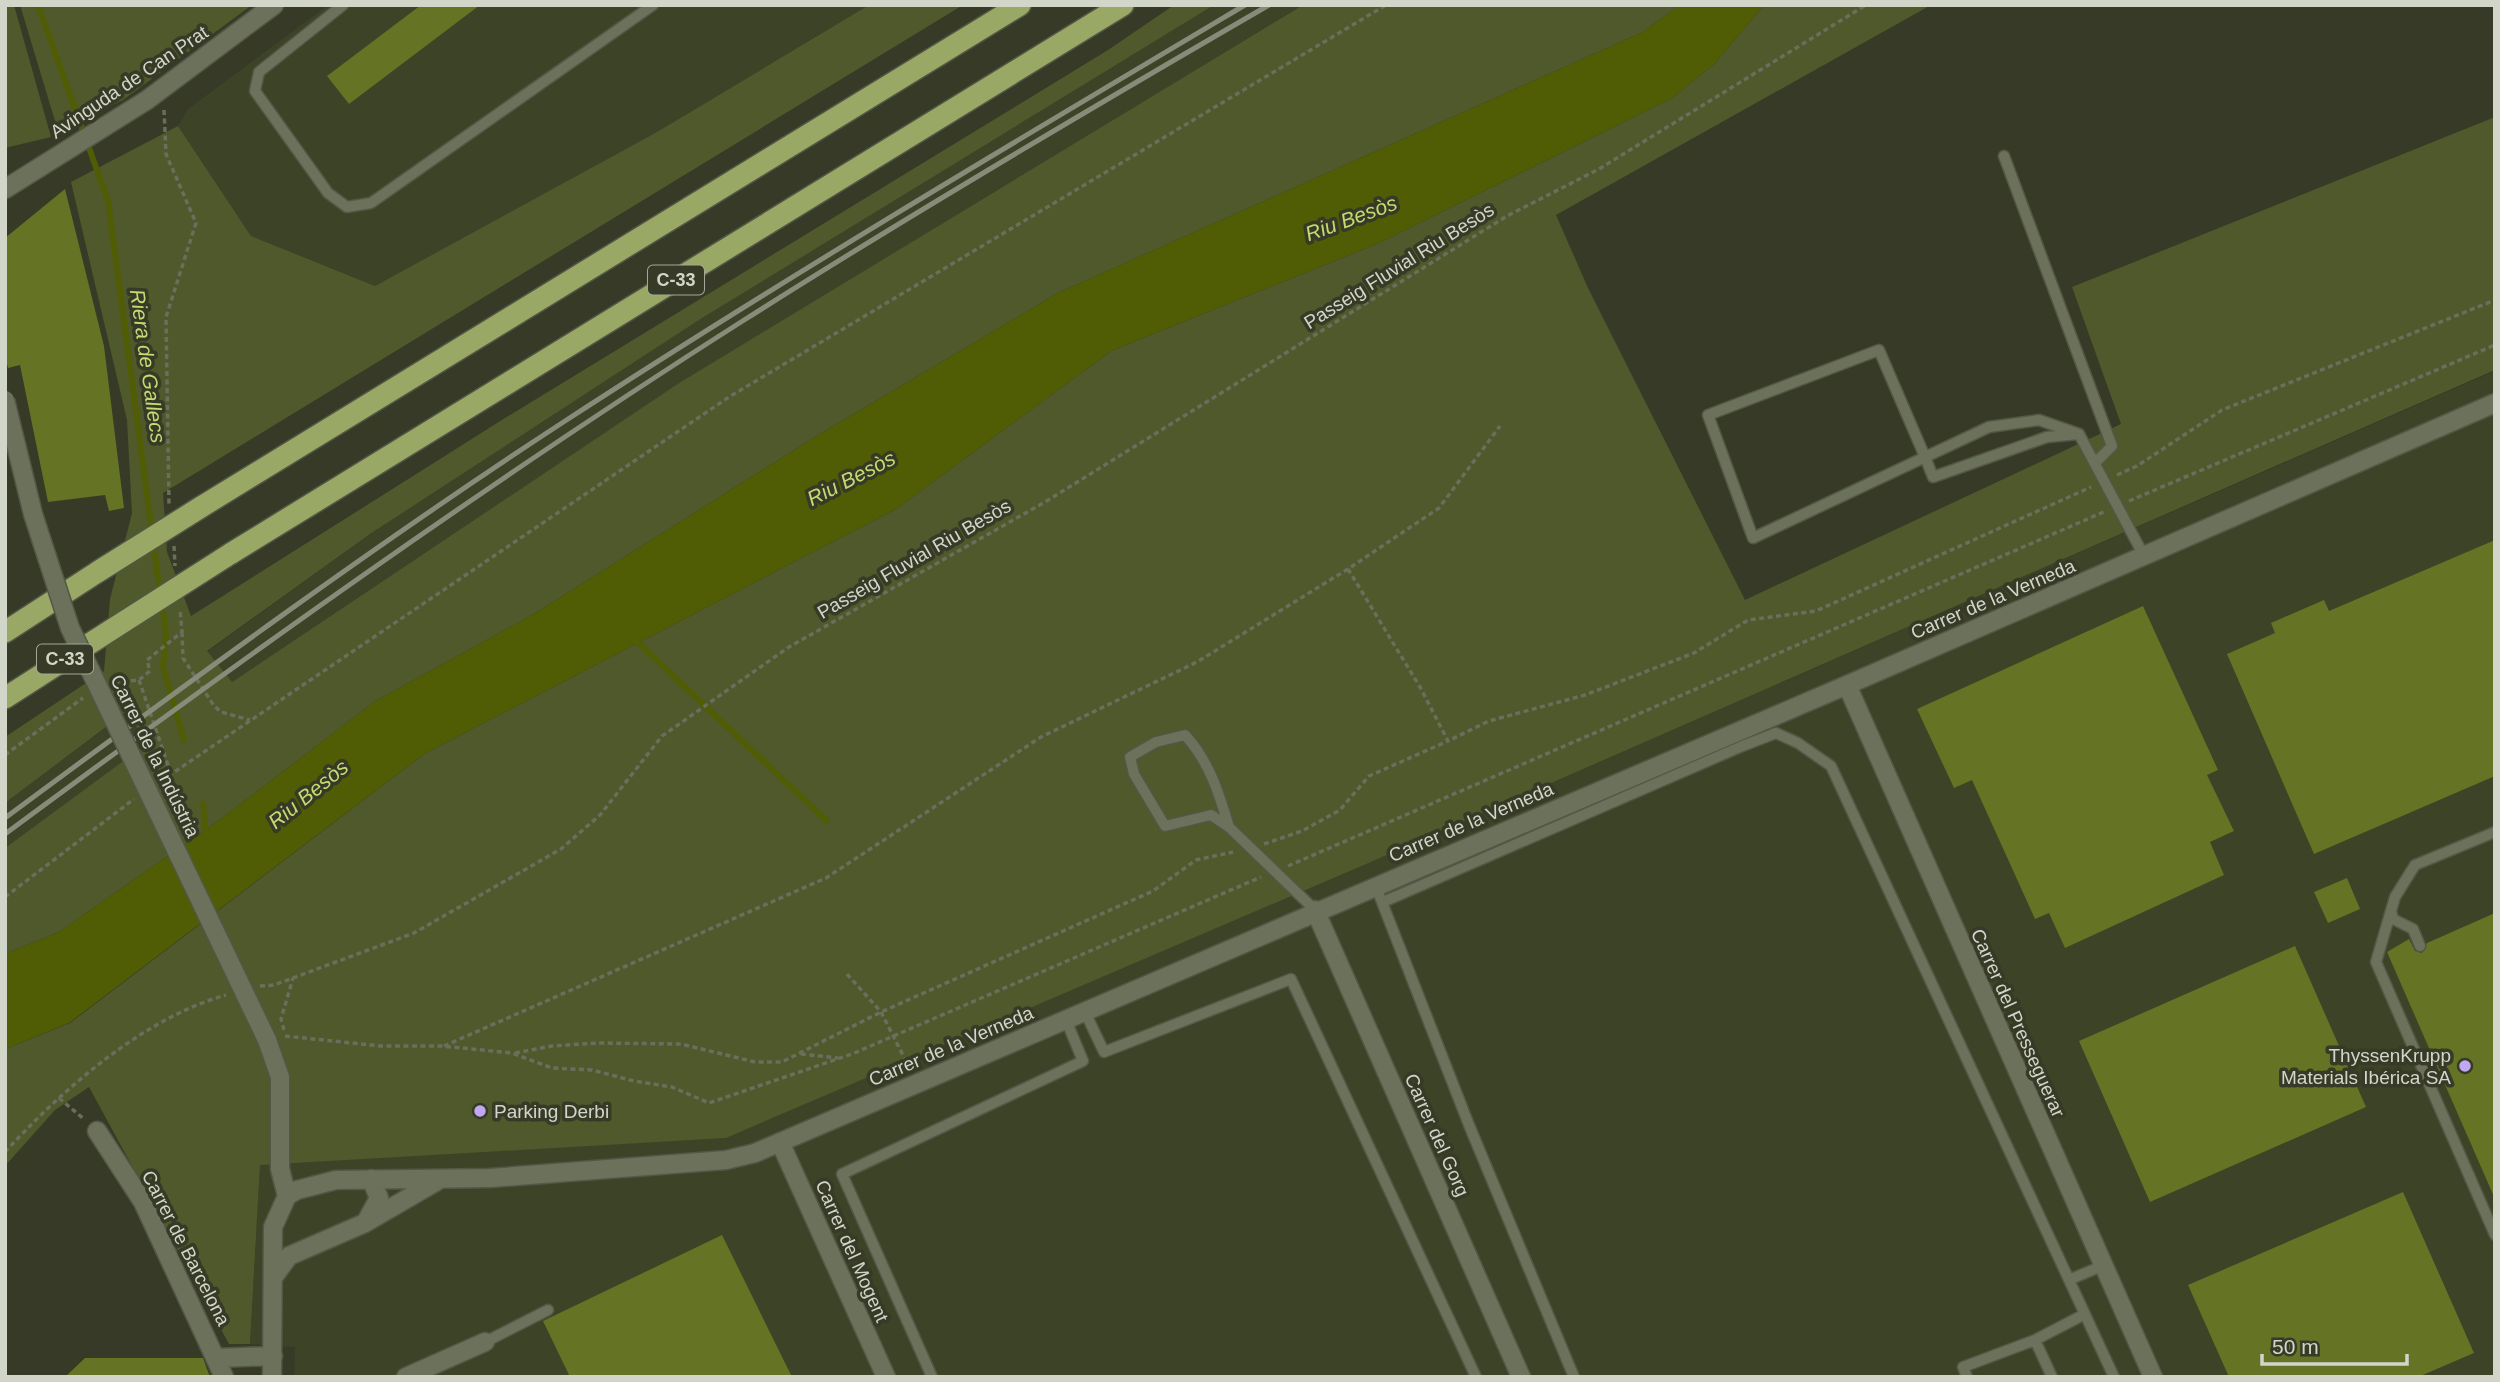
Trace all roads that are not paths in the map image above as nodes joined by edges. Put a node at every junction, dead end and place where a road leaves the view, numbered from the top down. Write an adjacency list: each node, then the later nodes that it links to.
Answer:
1 (274, 5): 7 (street, Avinguda de Can Prat)
2 (343, 5): 3 (lane)
3 (653, 5)
4 (1020, 5): 14 (highway, C-33, bridge)
5 (1123, 5): 16 (highway, C-33, bridge)
6 (2004, 156): 12 (lane)
7 (5, 189)
8 (5, 400): 30 (street, Carrer de la Indústria, bridge)
9 (2495, 403): 13 (street, Carrer de la Verneda)
10 (2079, 434): 11 (lane); 11 (lane); 12 (lane)
11 (1925, 457): 11 (lane)
12 (2095, 463): 13 (lane)
13 (2144, 556): 15 (street, Carrer de la Verneda)
14 (5, 632)
15 (1847, 685): 19 (street, Carrer de la Verneda); 33 (street, Carrer del Presseguerar)
16 (5, 698)
17 (1229, 827): 17 (lane); 21 (lane)
18 (2495, 832): 22 (lane)
19 (1376, 885): 20 (lane); 21 (street, Carrer de la Verneda)
20 (1382, 902): 35 (lane); 49 (lane)
21 (1315, 910): 24 (street, Carrer de la Verneda); 48 (street, Carrer del Gorg)
22 (2391, 911): 23 (lane); 32 (lane)
23 (2420, 946)
24 (1085, 1012): 25 (street, Carrer de la Verneda); 47 (lane)
25 (1066, 1020): 27 (street, Carrer de la Verneda); 46 (lane)
26 (97, 1131): 41 (street, Carrer de Barcelona)
27 (780, 1142): 28 (street, Carrer de la Verneda); 45 (street, Carrer del Mogent)
28 (440, 1179): 29 (street, Carrer de la Verneda); 31 (street, Carrer de la Verneda)
29 (372, 1180): 30 (street, Carrer de la Verneda); 31 (street)
30 (287, 1196): 34 (street)
31 (365, 1223): 34 (street, Carrer de la Verneda)
32 (2495, 1235)
33 (2102, 1266): 35 (lane); 53 (street, Carrer del Presseguerar)
34 (275, 1275): 40 (street)
35 (2071, 1279): 37 (lane)
36 (548, 1310): 39 (lane)
37 (2085, 1314): 38 (lane); 52 (lane)
38 (2035, 1340): 50 (lane); 51 (lane)
39 (485, 1342): 44 (street)
40 (273, 1356): 41 (street, Carrer de Barcelona); 43 (street)
41 (217, 1358): 42 (street, Carrer de Barcelona)
42 (225, 1377)
43 (272, 1377)
44 (406, 1377)
45 (886, 1377)
46 (932, 1377)
47 (1476, 1377)
48 (1521, 1377)
49 (1574, 1377)
50 (1967, 1377)
51 (2052, 1377)
52 (2114, 1377)
53 (2153, 1377)

